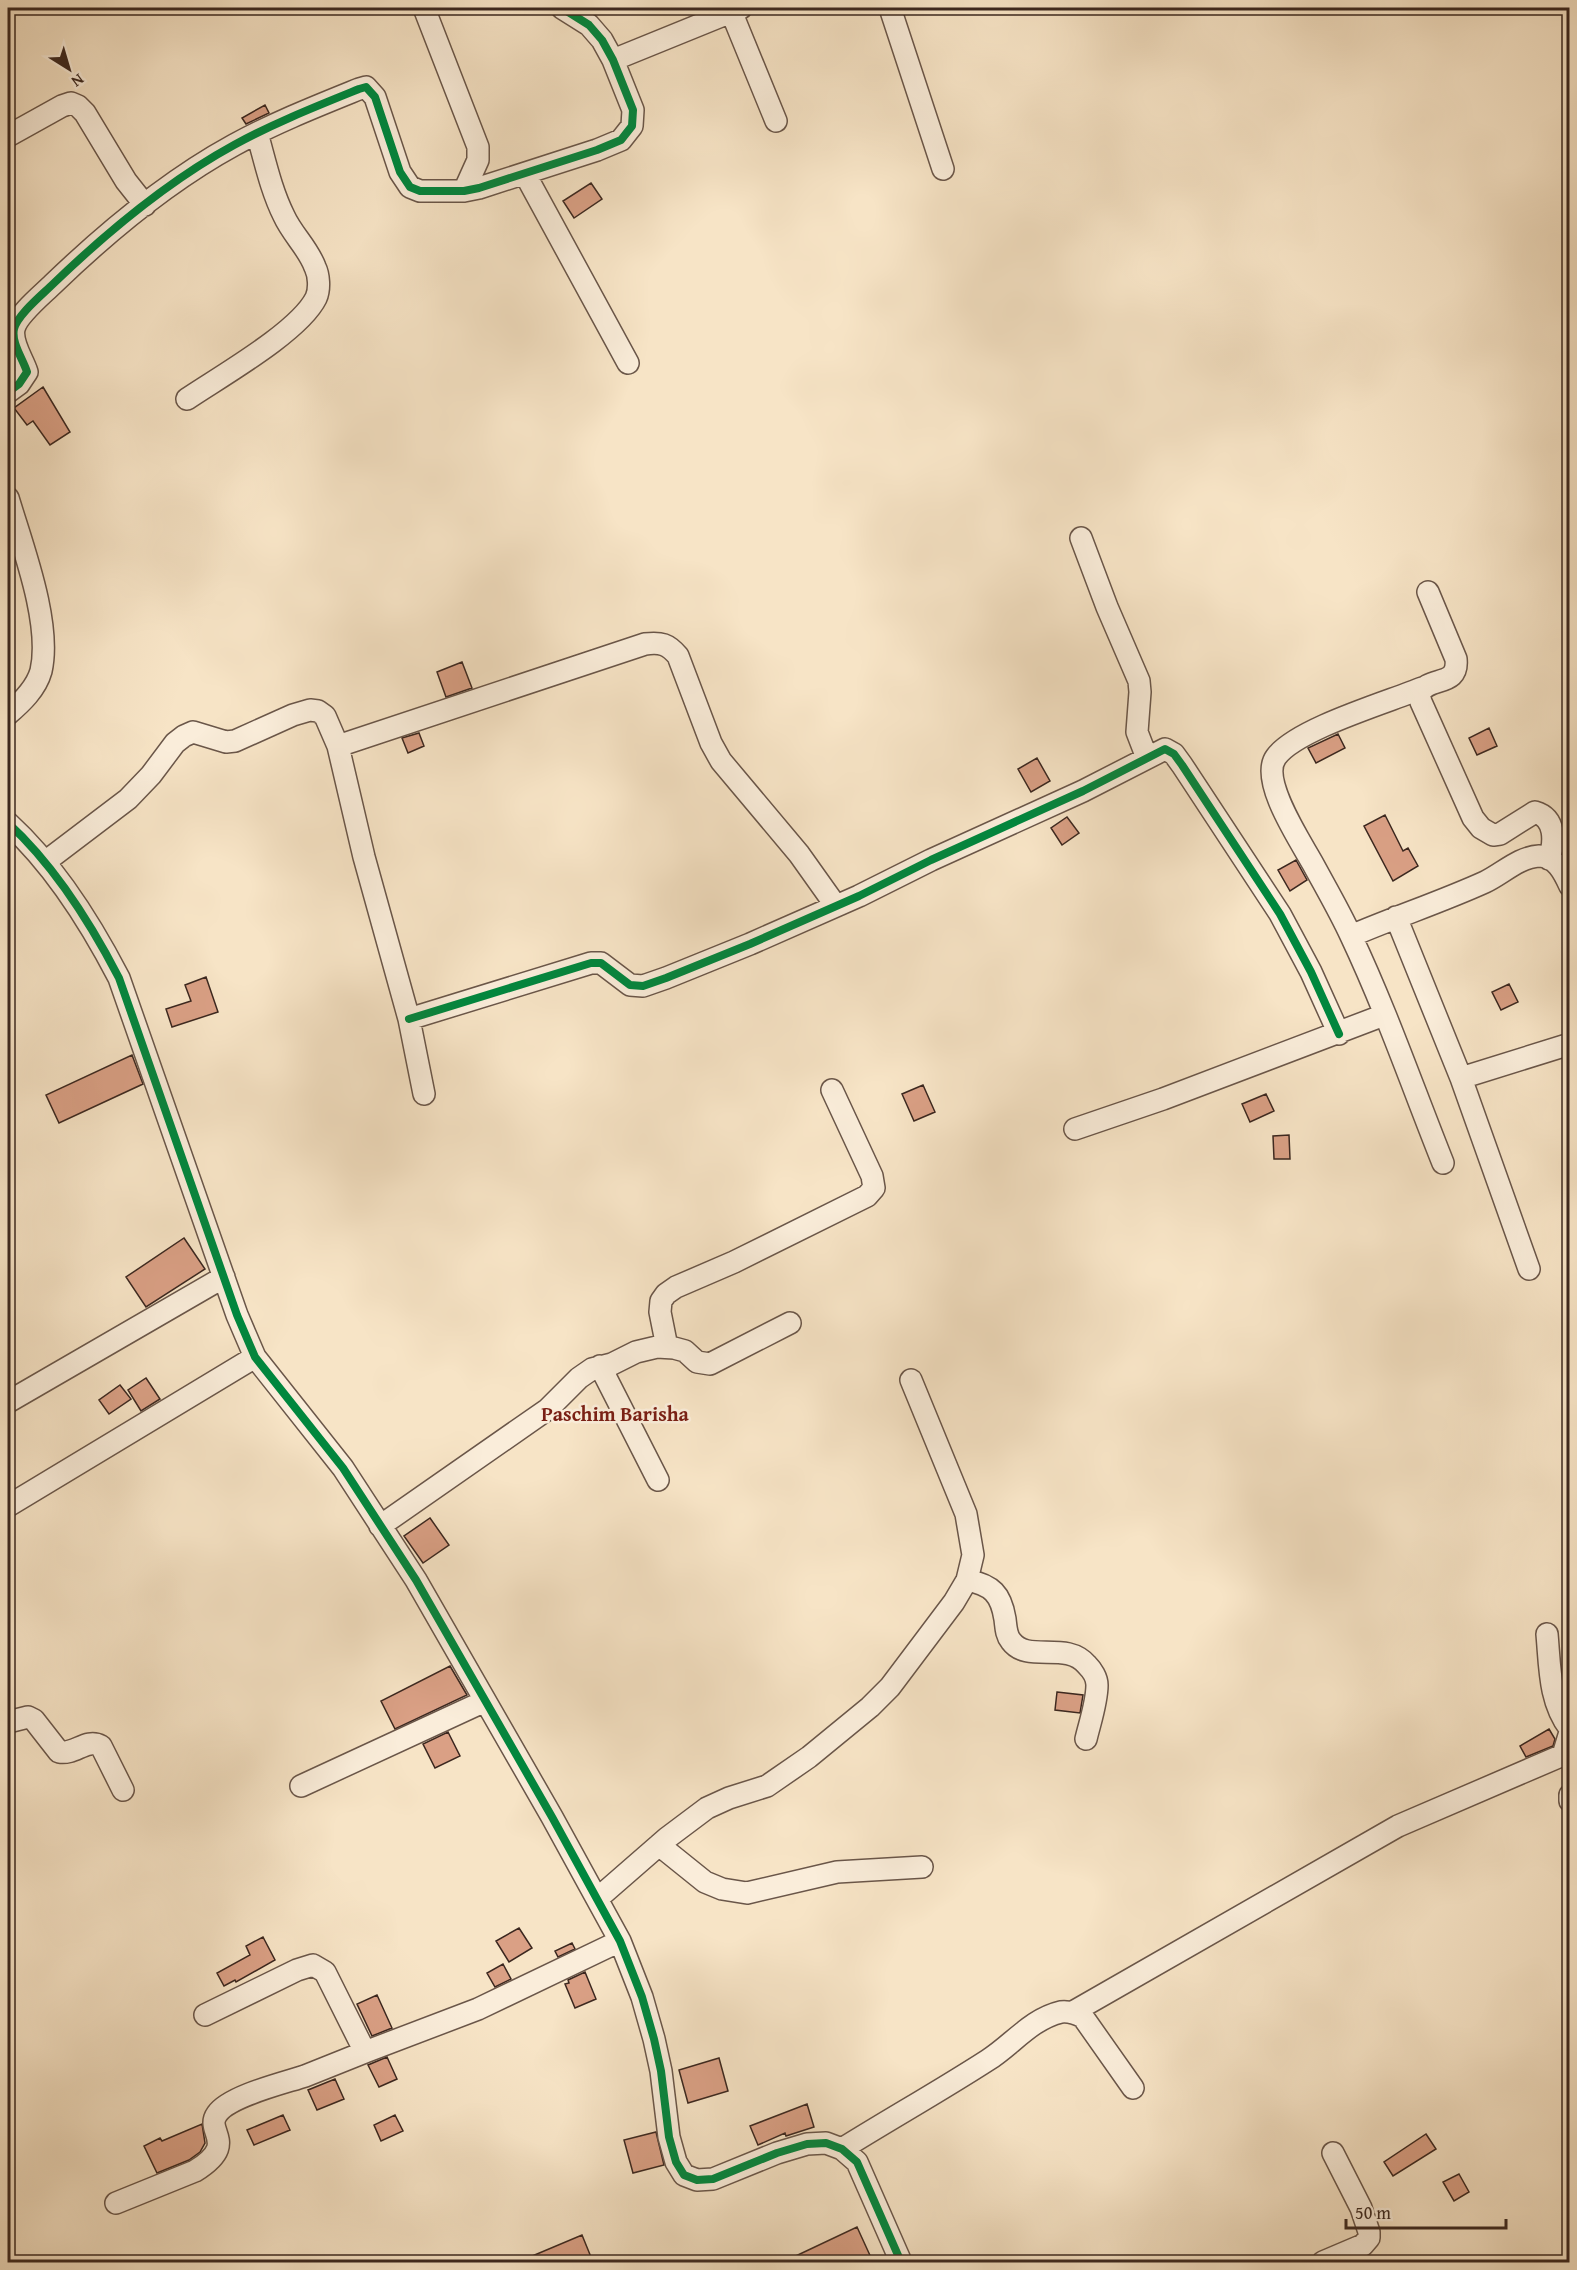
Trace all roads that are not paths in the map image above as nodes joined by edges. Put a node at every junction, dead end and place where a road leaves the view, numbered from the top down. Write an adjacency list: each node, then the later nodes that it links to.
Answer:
1 (424, 8): 11 (street)
2 (562, 8): 5 (street)
3 (890, 8): 9 (street)
4 (736, 9): 5 (street); 6 (street)
5 (613, 60): 10 (street)
6 (776, 121)
7 (257, 133): 11 (street); 12 (street); 15 (street)
8 (8, 136): 12 (street)
9 (943, 169)
10 (525, 174): 11 (street); 13 (street)
11 (464, 191)
12 (145, 205): 14 (street)
13 (628, 363)
14 (8, 392)
15 (187, 399)
16 (8, 498): 20 (street)
17 (1081, 538): 22 (street)
18 (1428, 592): 19 (street)
19 (1422, 688): 24 (street); 29 (street)
20 (8, 714)
21 (338, 746): 25 (street); 27 (street); 31 (street)
22 (1147, 758): 27 (street); 32 (street)
23 (8, 823): 25 (street)
24 (1549, 859): 26 (street); 28 (street)
25 (45, 862): 40 (street)
26 (1569, 886)
27 (836, 906): 31 (street)
28 (1396, 917): 29 (street); 34 (street)
29 (1351, 936): 30 (street)
30 (1384, 1015): 32 (street); 38 (street)
31 (409, 1019): 36 (street)
32 (1339, 1034): 37 (street)
33 (1569, 1044): 34 (street)
34 (1461, 1078): 39 (street)
35 (832, 1090): 42 (street)
36 (424, 1094)
37 (1075, 1129)
38 (1443, 1163)
39 (1529, 1269)
40 (224, 1277): 43 (street); 46 (street)
41 (790, 1323): 42 (street)
42 (667, 1347): 44 (street)
43 (255, 1357): 48 (street); 49 (street)
44 (600, 1366): 47 (street); 49 (street)
45 (911, 1380): 50 (street)
46 (8, 1402)
47 (658, 1480)
48 (8, 1506)
49 (380, 1526): 52 (street)
50 (967, 1580): 55 (street); 60 (street)
51 (1547, 1634): 54 (street)
52 (485, 1701): 56 (street); 62 (street)
53 (8, 1722): 57 (street)
54 (1569, 1730): 64 (street)
55 (1086, 1739)
56 (302, 1786)
57 (123, 1790)
58 (1569, 1795): 59 (street)
59 (1569, 1800)
60 (659, 1845): 61 (street); 62 (street)
61 (922, 1867)
62 (597, 1899): 63 (street)
63 (620, 1941): 66 (street); 68 (street)
64 (1073, 2012): 67 (street); 68 (street)
65 (205, 2015): 66 (street)
66 (365, 2052): 70 (street)
67 (1133, 2088)
68 (842, 2149): 71 (street)
69 (1334, 2153): 72 (street)
70 (116, 2203)
71 (901, 2262)
72 (1323, 2262)

